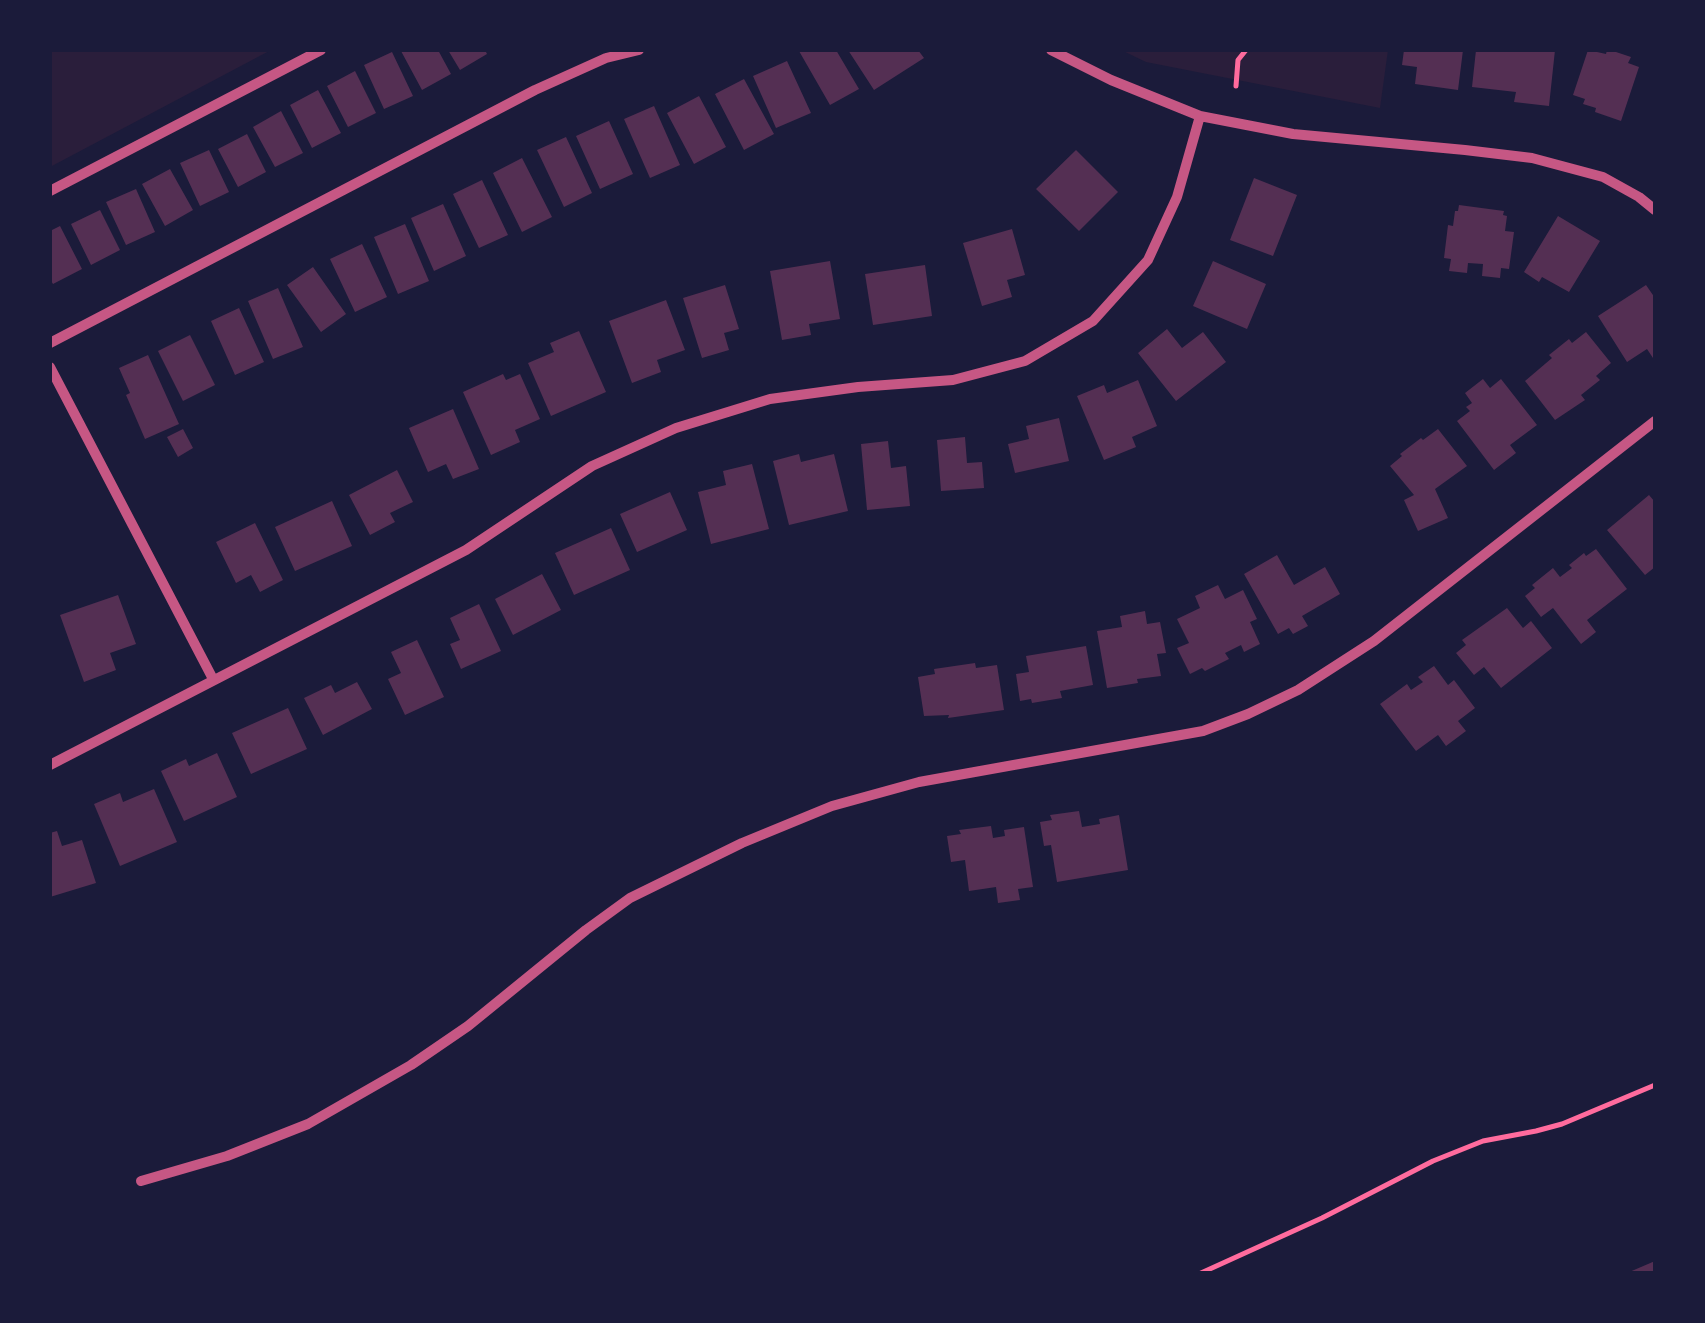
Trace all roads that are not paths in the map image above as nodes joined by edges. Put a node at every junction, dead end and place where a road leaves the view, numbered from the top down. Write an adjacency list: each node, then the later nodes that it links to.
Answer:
1 (321, 50): 5 (street)
2 (639, 50): 7 (street)
3 (1051, 50): 4 (street)
4 (1200, 116): 6 (street); 10 (street)
5 (50, 191)
6 (1655, 210)
7 (50, 343)
8 (50, 367): 10 (street)
9 (1655, 421): 12 (street)
10 (213, 679): 11 (street)
11 (50, 765)
12 (141, 1181)

